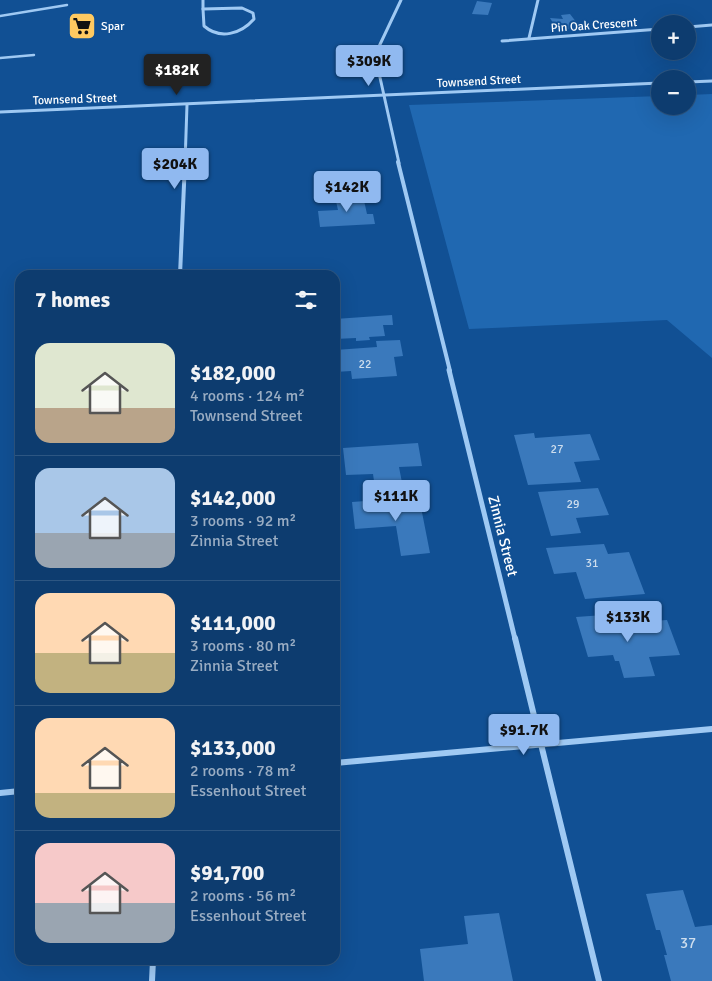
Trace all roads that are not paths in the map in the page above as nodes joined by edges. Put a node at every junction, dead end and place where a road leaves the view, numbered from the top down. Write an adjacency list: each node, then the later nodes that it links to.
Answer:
1 (203, 0): 5 (street)
2 (401, 0): 17 (street, Zinnia Street)
3 (538, 0): 10 (street, Pin Oak Crescent)
4 (67, 5): 6 (lane)
5 (204, 9): 5 (street)
6 (0, 16)
7 (712, 25): 8 (street)
8 (696, 26)
9 (651, 30): 10 (street, Pin Oak Crescent)
10 (530, 38): 11 (street, Pin Oak Crescent)
11 (502, 41)
12 (34, 55): 13 (lane)
13 (0, 58)
14 (712, 81): 15 (street)
15 (696, 82)
16 (651, 83): 17 (street, Townsend Street)
17 (384, 96): 18 (street, Townsend Street); 22 (street, Zinnia Street)
18 (187, 105): 19 (street, Townsend Street); 20 (street)
19 (0, 112)
20 (180, 270)
21 (712, 729): 22 (street)
22 (541, 744): 23 (street); 28 (street, Zinnia Street)
23 (340, 763)
24 (15, 792): 25 (street)
25 (0, 793)
26 (153, 965): 27 (street)
27 (152, 981)
28 (600, 981)

